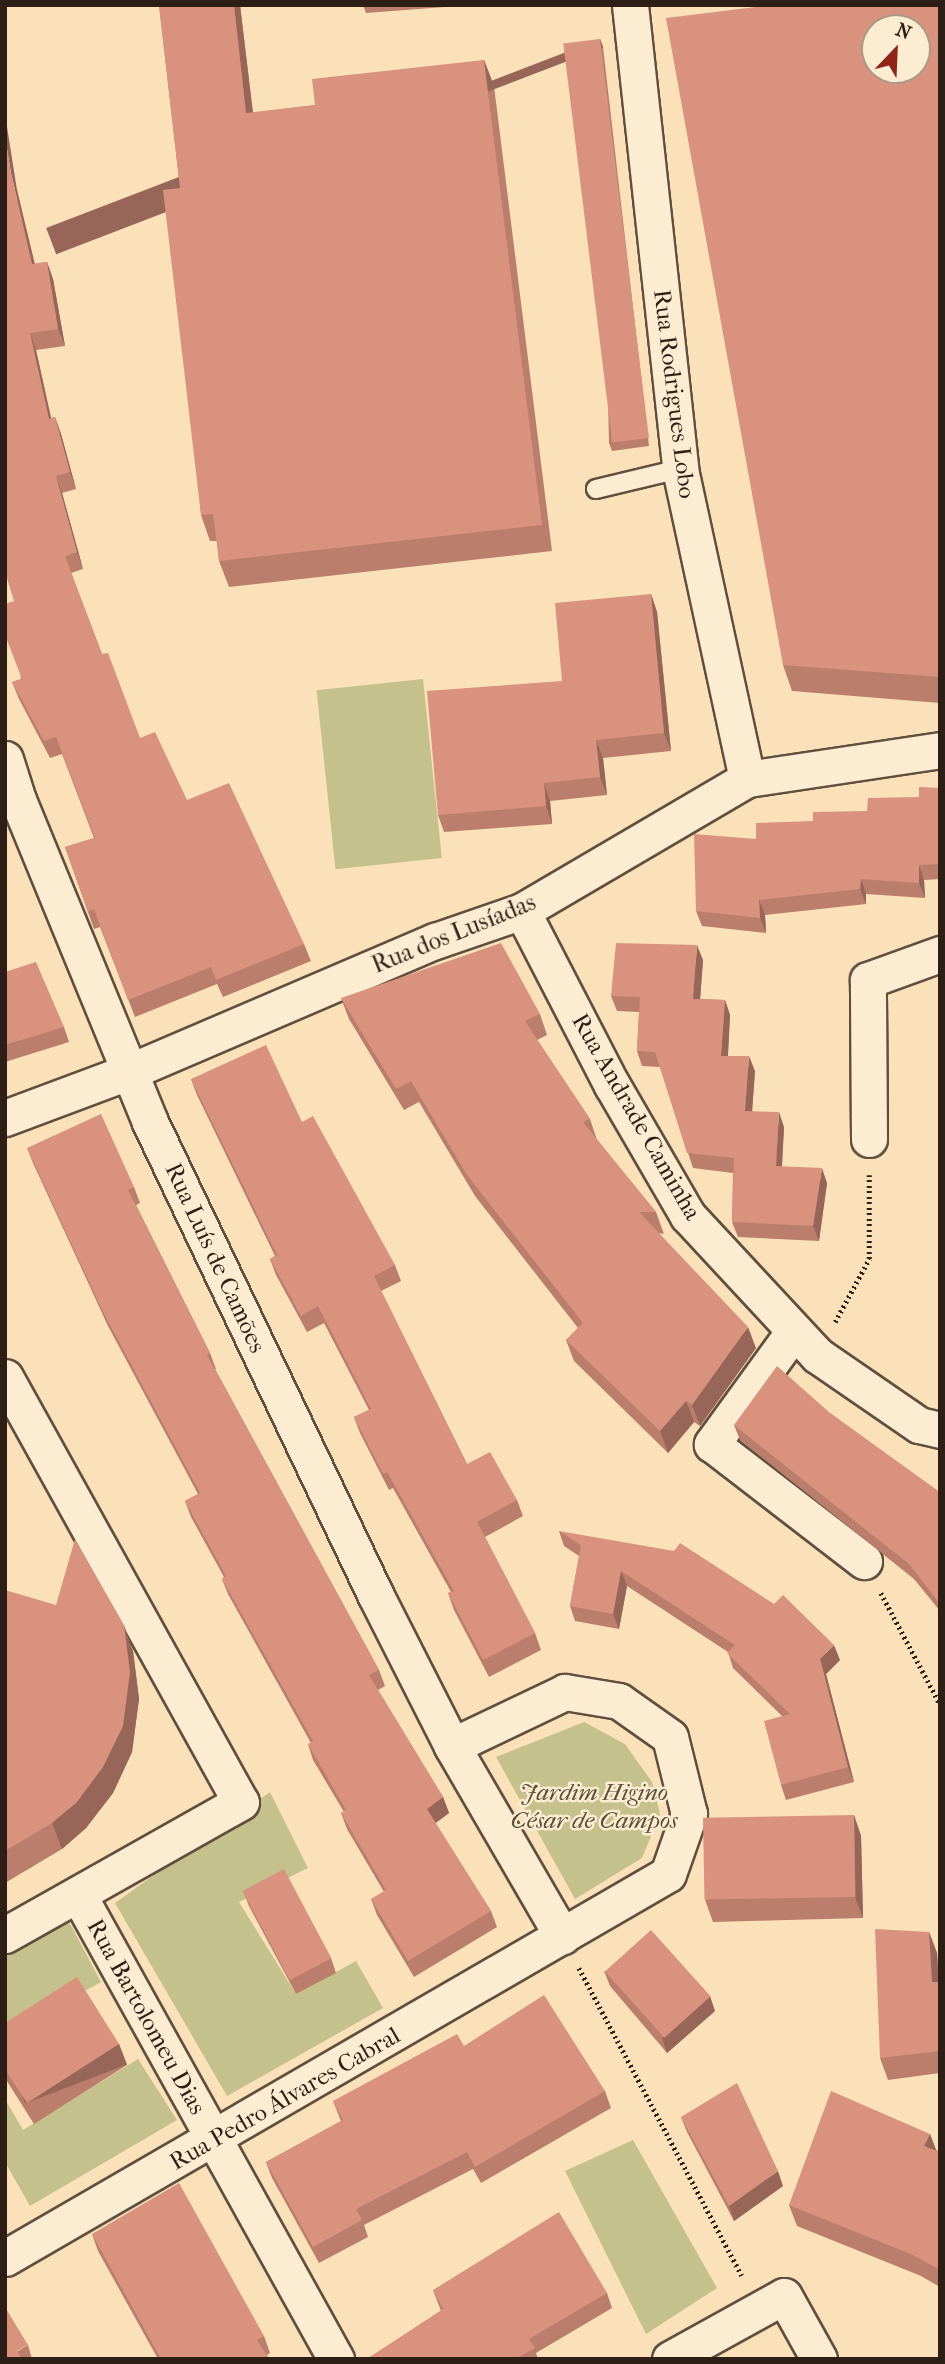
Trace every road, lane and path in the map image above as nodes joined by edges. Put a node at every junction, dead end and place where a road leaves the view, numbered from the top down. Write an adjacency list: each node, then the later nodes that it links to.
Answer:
1 (630, 5): 2 (street, Rua Rodrigues Lobo)
2 (680, 469): 3 (lane); 6 (street, Rua Rodrigues Lobo)
3 (596, 489)
4 (940, 751): 6 (street, Rua dos Lusíadas)
5 (5, 759): 9 (street, Rua Luís de Camões)
6 (747, 779): 7 (street, Rua dos Lusíadas)
7 (523, 911): 9 (street, Rua dos Lusíadas); 12 (street, Rua Andrade Caminha)
8 (940, 954): 11 (street)
9 (131, 1071): 10 (street, Rua dos Lusíadas); 17 (street, Rua Luís de Camões)
10 (5, 1118)
11 (869, 1139): 12 (path)
12 (805, 1343): 14 (street, Rua Andrade Caminha); 15 (street)
13 (5, 1377): 18 (street)
14 (940, 1430)
15 (864, 1561): 16 (path)
16 (940, 1704)
17 (452, 1745): 20 (street, Rua Luís de Camões); 20 (street)
18 (79, 1896): 19 (street); 21 (street, Rua Bartolomeu Dias)
19 (5, 1935)
20 (562, 1936): 21 (street, Rua Pedro Álvares Cabral); 23 (path)
21 (215, 2141): 22 (street, Rua Pedro Álvares Cabral); 24 (street, Rua Bartolomeu Dias)
22 (5, 2259)
23 (760, 2309): 25 (street); 26 (street)
24 (336, 2359)
25 (670, 2359)
26 (819, 2359)

